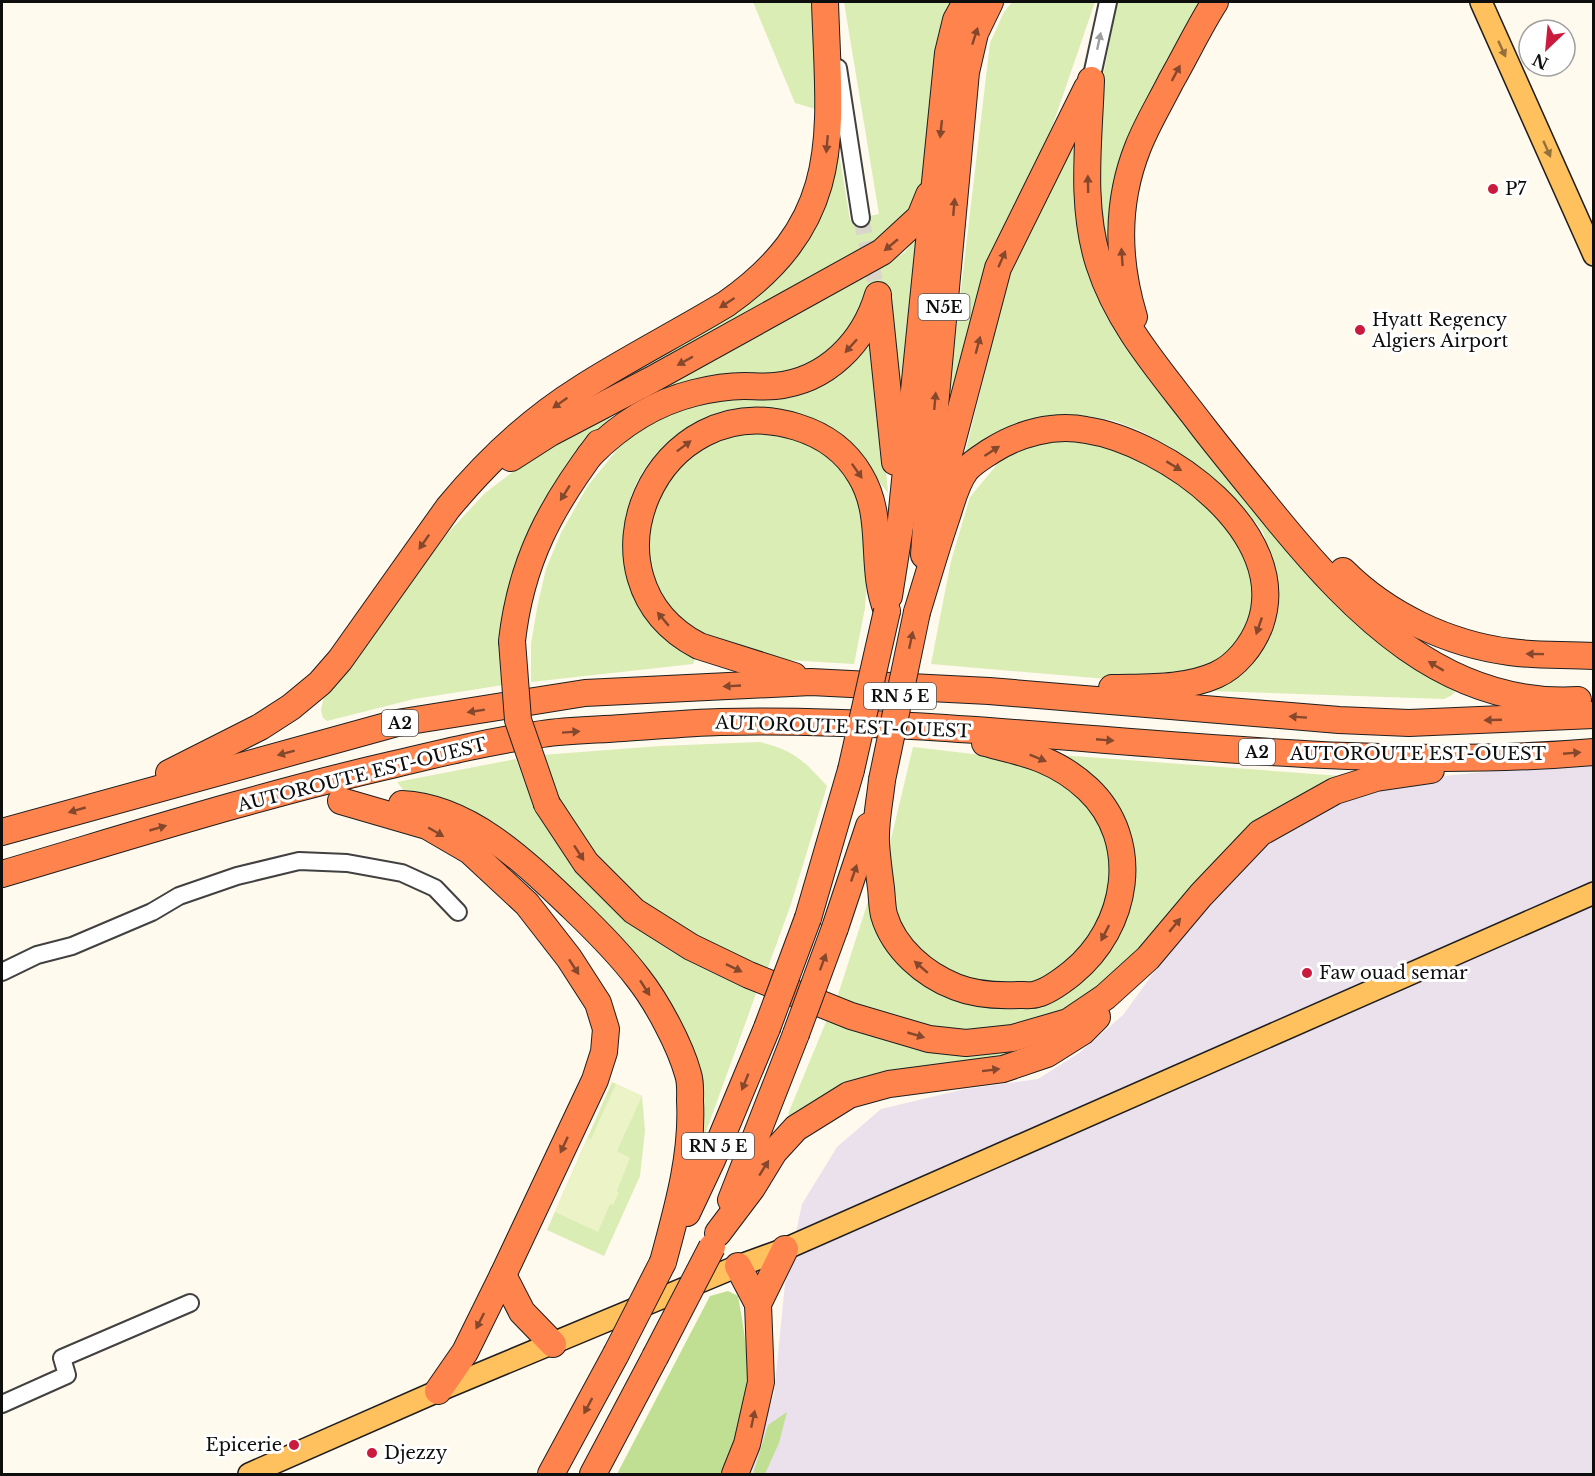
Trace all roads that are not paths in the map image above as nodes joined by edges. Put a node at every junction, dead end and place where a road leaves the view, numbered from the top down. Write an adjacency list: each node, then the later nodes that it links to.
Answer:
1 (826, 2): 10 (street); 16 (highway, one-way to 16)
2 (966, 2): 7 (highway)
3 (990, 2): 7 (highway, one-way to 3)
4 (1108, 2): 8 (street, N5E, one-way to 4)
5 (1215, 2): 12 (highway, one-way to 5)
6 (1481, 2): 11 (main road, one-way to 11)
7 (957, 71): 9 (highway, N5E, one-way to 9); 18 (highway, N5E, one-way to 7)
8 (1091, 80): 12 (highway, one-way to 8); 18 (highway, N5E, one-way to 8)
9 (935, 180): 13 (highway, one-way to 13); 17 (highway, N5E)
10 (861, 218)
11 (1593, 255)
12 (1161, 371): 15 (highway)
13 (651, 380): 14 (highway); 16 (highway)
14 (590, 455): 17 (highway, one-way to 14); 37 (highway, one-way to 37, bridge)
15 (1227, 458): 21 (highway, one-way to 15); 24 (highway, one-way to 15)
16 (468, 484): 31 (highway, one-way to 31)
17 (901, 520): 19 (highway, RN 5 E)
18 (925, 543): 20 (highway, RN 5 E)
19 (887, 611): 22 (highway, one-way to 19); 41 (highway, RN 5 E, one-way to 41, bridge)
20 (917, 612): 23 (highway, one-way to 23); 29 (highway, RN 5 E, one-way to 20, bridge)
21 (1593, 656)
22 (812, 682): 23 (highway, AUTOROUTE EST-OUEST / A2); 31 (highway, AUTOROUTE EST-OUEST / A2, one-way to 31)
23 (989, 691): 25 (highway, AUTOROUTE EST-OUEST / A2, one-way to 23)
24 (1593, 699)
25 (1593, 715)
26 (921, 726): 28 (highway, AUTOROUTE EST-OUEST / A2, one-way to 28); 29 (highway, one-way to 29); 30 (highway, AUTOROUTE EST-OUEST / A2, one-way to 26)
27 (1593, 752): 28 (highway, AUTOROUTE EST-OUEST / A2, one-way to 27)
28 (1536, 757): 37 (highway, one-way to 28)
29 (882, 780): 39 (highway, RN 5 E, one-way to 29, bridge)
30 (258, 799): 32 (highway); 34 (highway, AUTOROUTE EST-OUEST / A2, one-way to 30)
31 (114, 800): 33 (highway, AUTOROUTE EST-OUEST / A2, one-way to 33)
32 (341, 801): 41 (highway, one-way to 41); 43 (highway, one-way to 43)
33 (2, 832)
34 (2, 874)
35 (1593, 893): 40 (main road)
36 (458, 912): 38 (street)
37 (1148, 958): 39 (highway, one-way to 37)
38 (2, 972)
39 (715, 1240): 51 (highway, RN 5 E, bridge)
40 (785, 1249): 42 (main road); 45 (highway)
41 (663, 1262): 50 (highway, RN 5 E, one-way to 50, bridge)
42 (738, 1266): 45 (highway); 46 (main road)
43 (503, 1275): 46 (highway); 47 (highway, one-way to 47)
44 (190, 1303): 48 (street)
45 (758, 1304): 52 (highway, one-way to 45)
46 (553, 1344): 47 (main road)
47 (438, 1391): 49 (main road)
48 (2, 1404)
49 (249, 1474)
50 (551, 1474)
51 (593, 1474)
52 (735, 1474)

